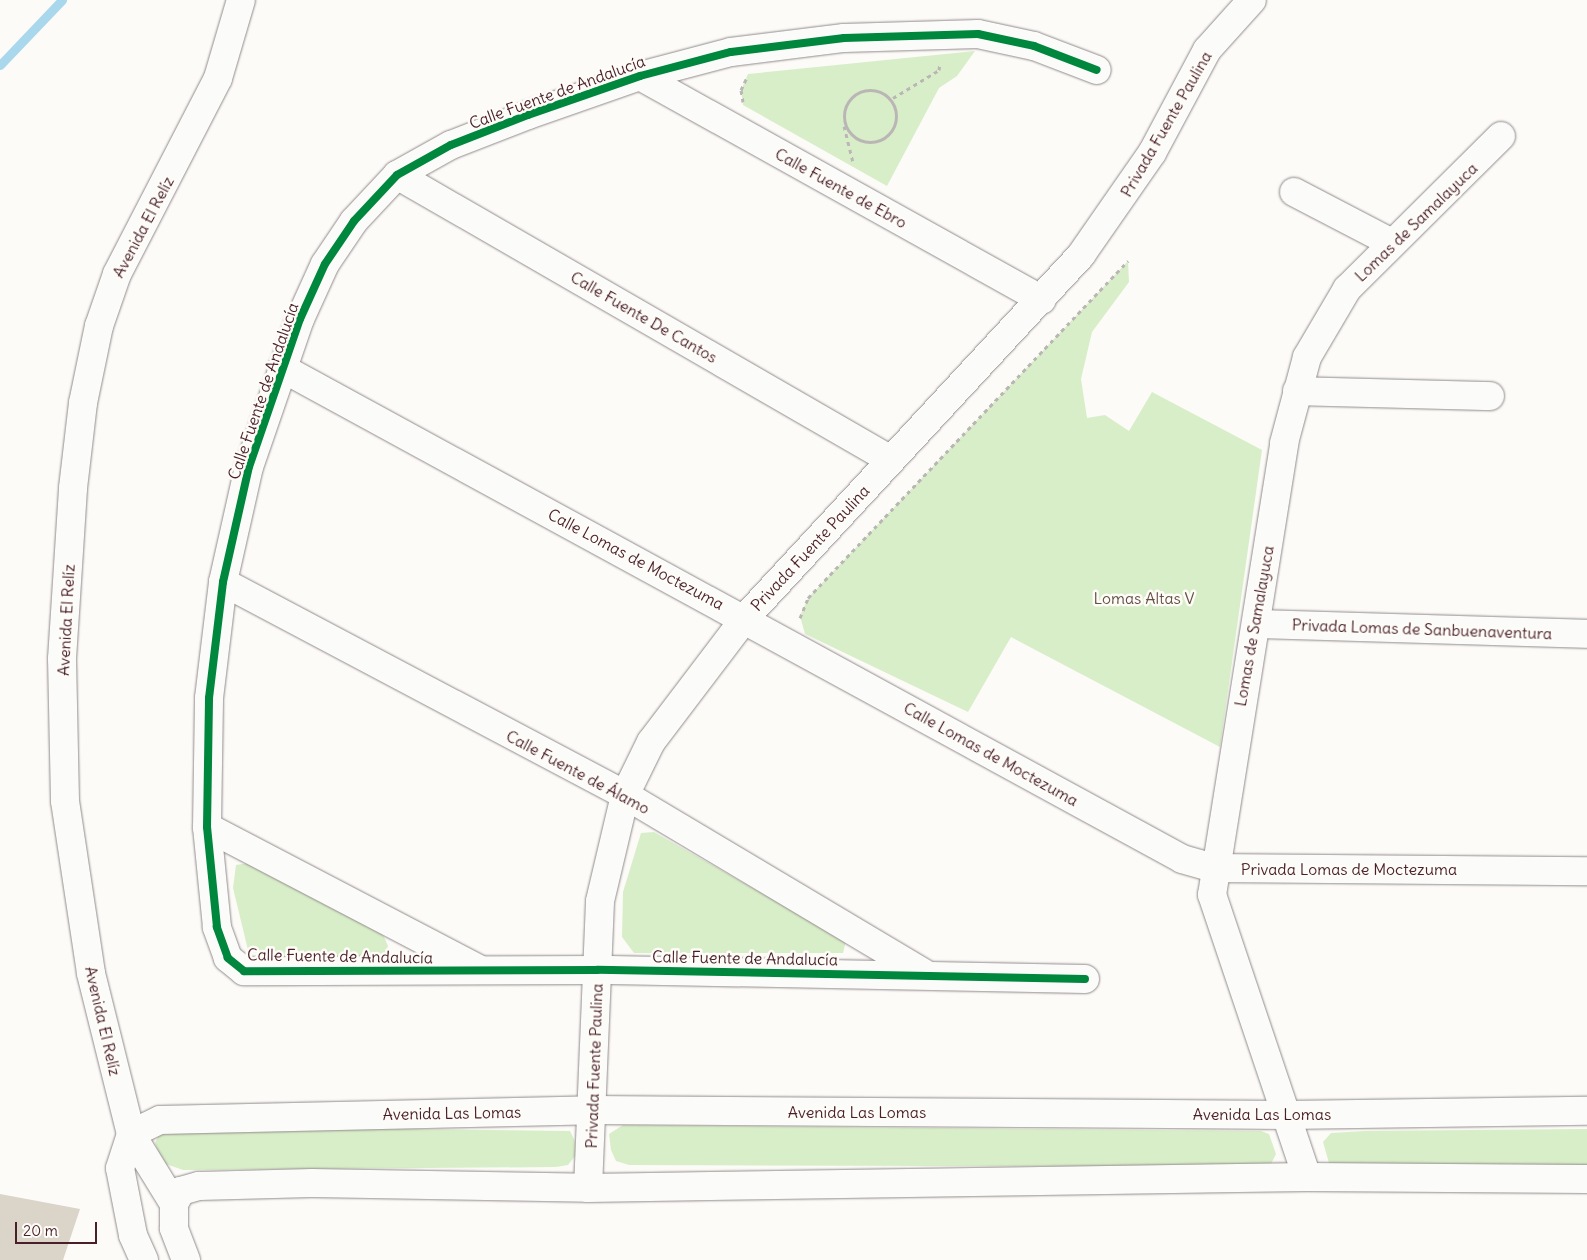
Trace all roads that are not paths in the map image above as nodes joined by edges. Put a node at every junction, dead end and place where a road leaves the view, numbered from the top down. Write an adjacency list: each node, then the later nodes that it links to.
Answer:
1 (241, 0): 30 (street, Avenida El Relíz)
2 (1252, 0): 9 (street, Privada Fuente Paulina)
3 (1097, 70): 4 (street, Calle Fuente de Andalucía)
4 (640, 76): 6 (street, Calle Fuente de Andalucía); 9 (street, Calle Fuente de Ebro)
5 (1501, 136): 8 (street, Lomas de Samalayuca)
6 (397, 175): 10 (street, Calle Fuente de Andalucía); 13 (street, Calle Fuente De Cantos)
7 (1294, 192): 8 (street)
8 (1390, 242): 11 (street, Lomas de Samalayuca)
9 (1042, 300): 13 (street, Privada Fuente Paulina)
10 (282, 368): 14 (street, Calle Fuente de Andalucía); 15 (street, Calle Lomas de Moctezuma)
11 (1297, 390): 12 (street); 16 (street, Lomas de Samalayuca)
12 (1490, 396)
13 (891, 460): 15 (street, Privada Fuente Paulina)
14 (223, 582): 18 (street, Calle Fuente de Álamo); 20 (street, Calle Fuente de Andalucía)
15 (745, 618): 18 (street, Privada Fuente Paulina); 19 (street, Calle Lomas de Moctezuma)
16 (1256, 624): 17 (street, Privada Lomas de Sanbuenaventura); 21 (street, Lomas de Samalayuca)
17 (1587, 634)
18 (625, 795): 23 (street, Privada Fuente Paulina); 25 (street, Calle Fuente de Álamo)
19 (1120, 826): 21 (street, Privada Lomas de Moctezuma)
20 (207, 827): 24 (street, Calle Fuente de Andalucía); 24 (street, Calle Fuente de Andalucía)
21 (1214, 868): 22 (street, Privada Lomas de Moctezuma); 29 (street, Lomas de Samalayuca)
22 (1587, 871)
23 (597, 970): 24 (street, Calle Fuente de Andalucía); 25 (street, Calle Fuente de Andalucía); 27 (street, Privada Fuente Paulina)
24 (482, 971)
25 (926, 974): 26 (street, Calle Fuente de Andalucía)
26 (1085, 980)
27 (593, 1110): 29 (street, Avenida Las Lomas); 30 (street, Avenida Las Lomas); 33 (street, Privada Fuente Paulina)
28 (1587, 1111): 29 (street, Avenida Las Lomas)
29 (1287, 1115): 31 (street, Lomas de Samalayuca)
30 (130, 1134): 34 (street); 35 (street)
31 (1308, 1177): 32 (street); 33 (street)
32 (1587, 1179)
33 (588, 1188): 34 (street)
34 (174, 1204): 36 (street)
35 (144, 1260)
36 (186, 1260)

